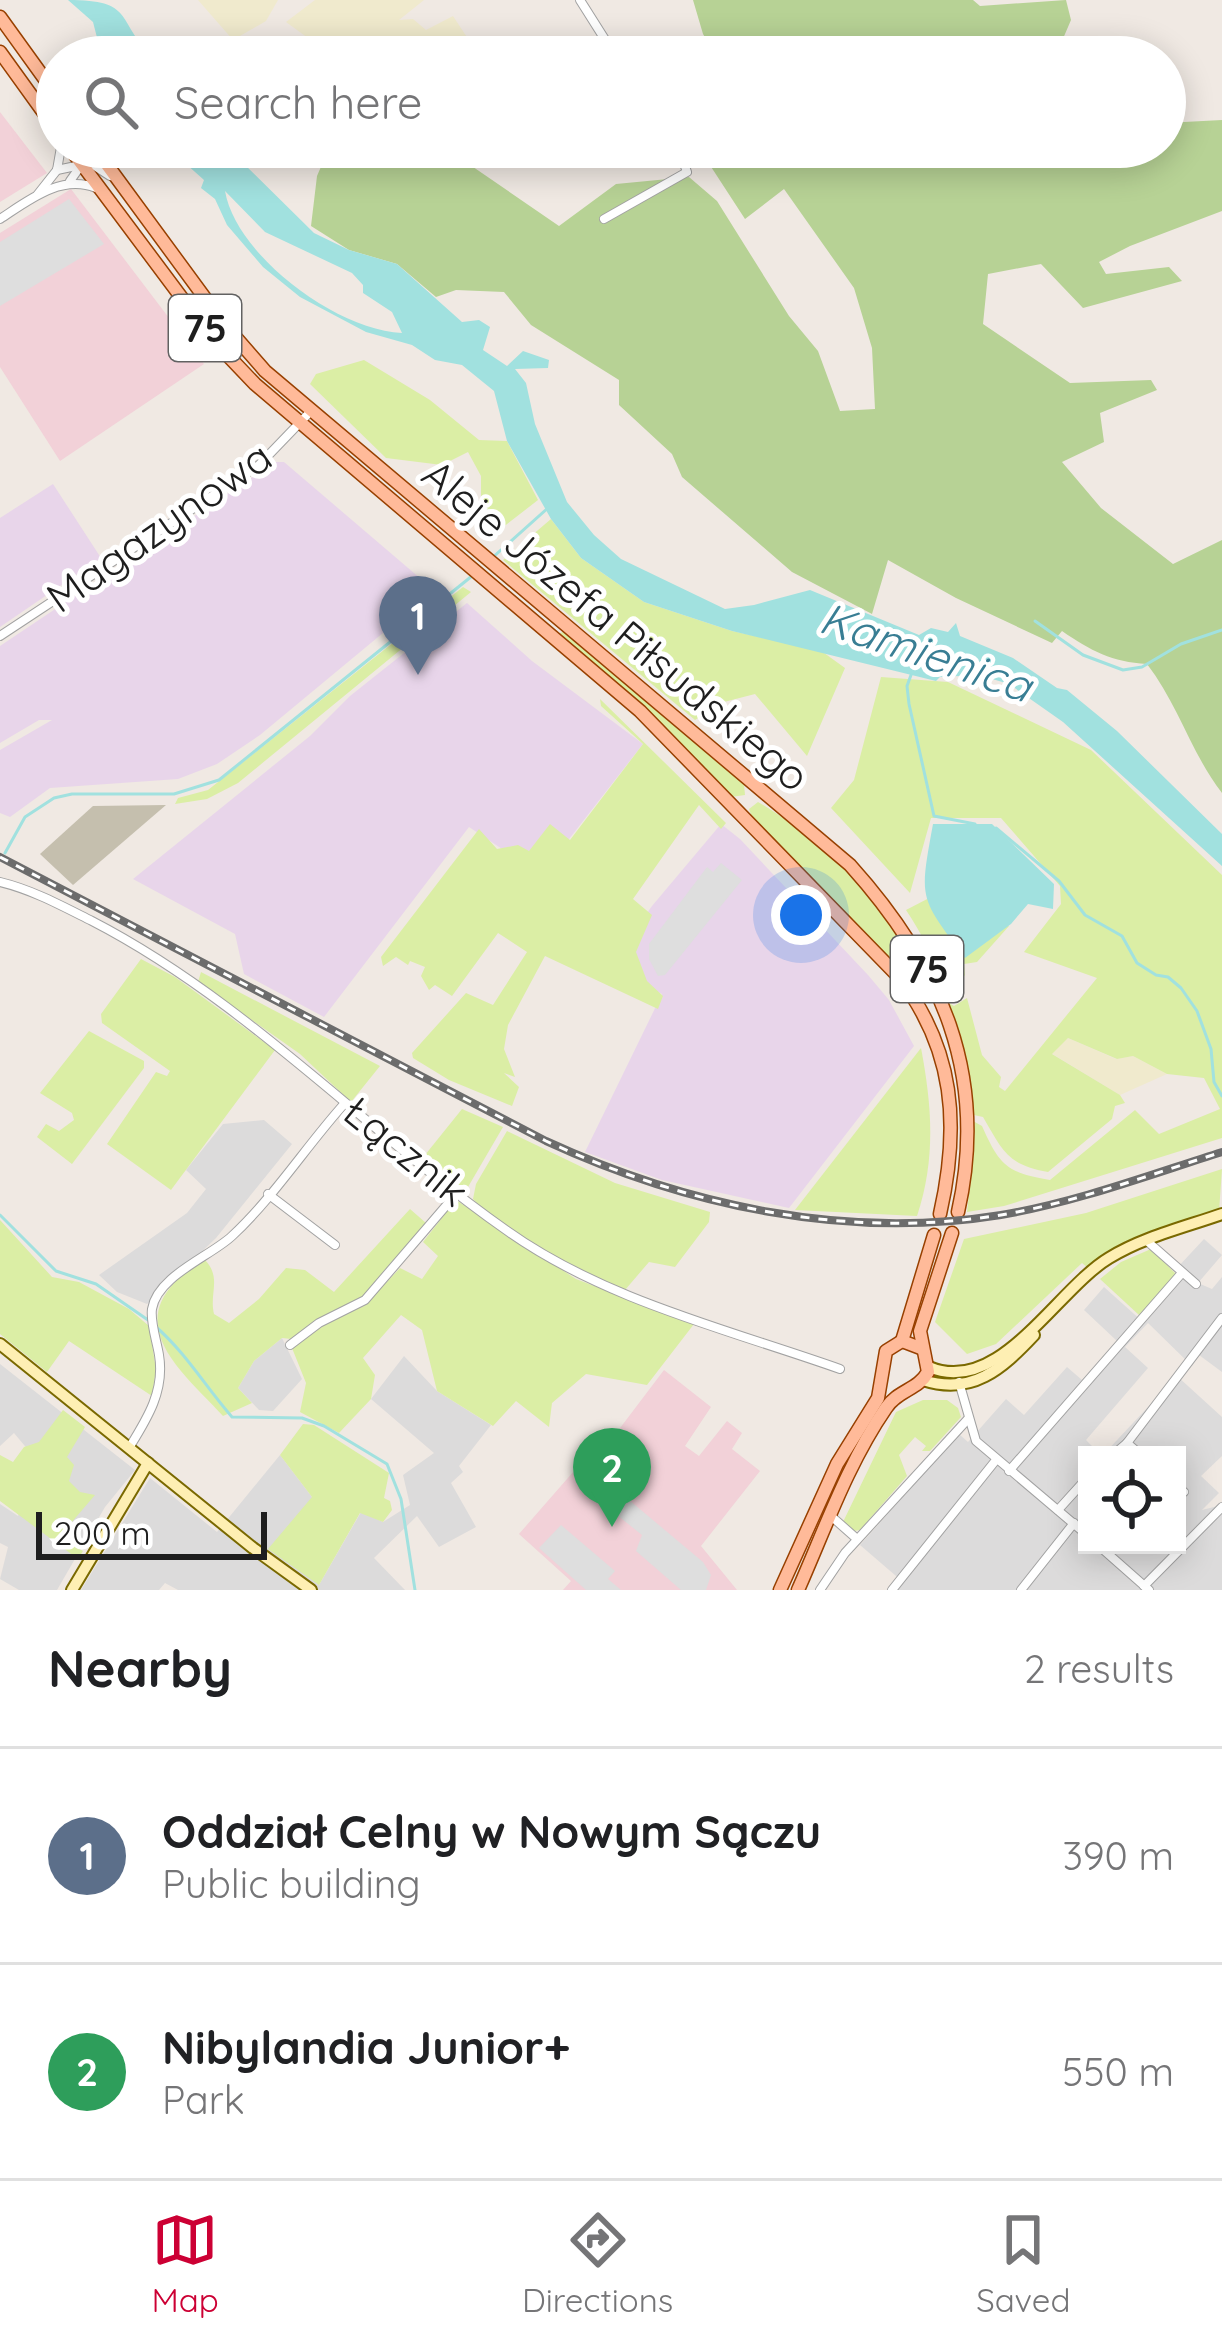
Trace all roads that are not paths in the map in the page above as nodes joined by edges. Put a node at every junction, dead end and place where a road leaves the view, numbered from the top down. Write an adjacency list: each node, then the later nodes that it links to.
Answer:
1 (580, 0): 3 (street)
2 (0, 17): 5 (main road)
3 (603, 36)
4 (0, 52): 6 (main road)
5 (36, 67)
6 (36, 102)
7 (65, 168): 13 (street)
8 (79, 168): 14 (street, Aleje Józefa Piłsudskiego)
9 (85, 168): 17 (main road, Aleje Józefa Piłsudskiego / 75)
10 (101, 168): 15 (street)
11 (107, 168): 15 (main road, Aleje Józefa Piłsudskiego / 75)
12 (686, 168): 19 (street)
13 (57, 170): 16 (street)
14 (69, 182): 16 (street); 17 (street, Aleje Józefa Piłsudskiego)
15 (124, 188): 20 (main road, Aleje Józefa Piłsudskiego / 75)
16 (38, 195): 18 (street)
17 (108, 199): 21 (main road, Aleje Józefa Piłsudskiego / 75)
18 (0, 219)
19 (604, 219)
20 (177, 260): 21 (main road); 22 (main road, Aleje Józefa Piłsudskiego / 75)
21 (161, 270): 23 (main road, Aleje Józefa Piłsudskiego / 75)
22 (311, 411): 23 (street, Magazynowa); 24 (main road, Aleje Józefa Piłsudskiego / 75)
23 (301, 424): 25 (main road, Aleje Józefa Piłsudskiego / 75); 26 (street, Magazynowa)
24 (346, 440): 25 (main road); 27 (main road, Aleje Józefa Piłsudskiego / 75)
25 (335, 453): 28 (main road, Aleje Józefa Piłsudskiego / 75)
26 (0, 636)
27 (758, 788): 28 (main road); 33 (main road, Aleje Józefa Piłsudskiego / 75)
28 (738, 811): 34 (main road, Aleje Józefa Piłsudskiego / 75)
29 (0, 882): 30 (street, Łącznik)
30 (345, 1102): 31 (street); 32 (street, Łącznik)
31 (268, 1193): 39 (street); 56 (street)
32 (457, 1193): 45 (street); 47 (street, Łącznik)
33 (958, 1212)
34 (940, 1214)
35 (1222, 1214): 38 (street)
36 (952, 1233): 46 (main road)
37 (934, 1235): 43 (main road)
38 (1147, 1240): 40 (street); 50 (street)
39 (335, 1245)
40 (1181, 1274): 41 (street); 59 (street)
41 (1196, 1284)
42 (1222, 1318): 53 (street)
43 (902, 1342): 46 (main road); 48 (main road)
44 (0, 1343): 56 (street)
45 (290, 1345)
46 (923, 1350): 49 (main road)
47 (840, 1369)
48 (884, 1374): 51 (main road); 71 (main road)
49 (926, 1374): 50 (street); 51 (main road)
50 (958, 1380): 52 (street)
51 (904, 1388): 63 (main road)
52 (968, 1419): 57 (street); 66 (street)
53 (1127, 1443): 54 (street); 55 (street)
54 (1124, 1446)
55 (1130, 1446)
56 (129, 1448): 58 (street)
57 (996, 1460): 59 (street); 74 (street)
58 (148, 1463): 69 (street); 70 (street)
59 (1009, 1471): 62 (street)
60 (1078, 1488): 62 (street)
61 (1222, 1507): 68 (street)
62 (1058, 1510): 64 (street)
63 (831, 1516): 66 (street); 72 (main road)
64 (1074, 1523): 65 (street); 75 (street)
65 (1078, 1527)
66 (857, 1539): 73 (street)
67 (1108, 1554): 68 (street)
68 (1147, 1588)
69 (72, 1590)
70 (311, 1590)
71 (780, 1590)
72 (798, 1590)
73 (820, 1590)
74 (892, 1590)
75 (1021, 1590)

